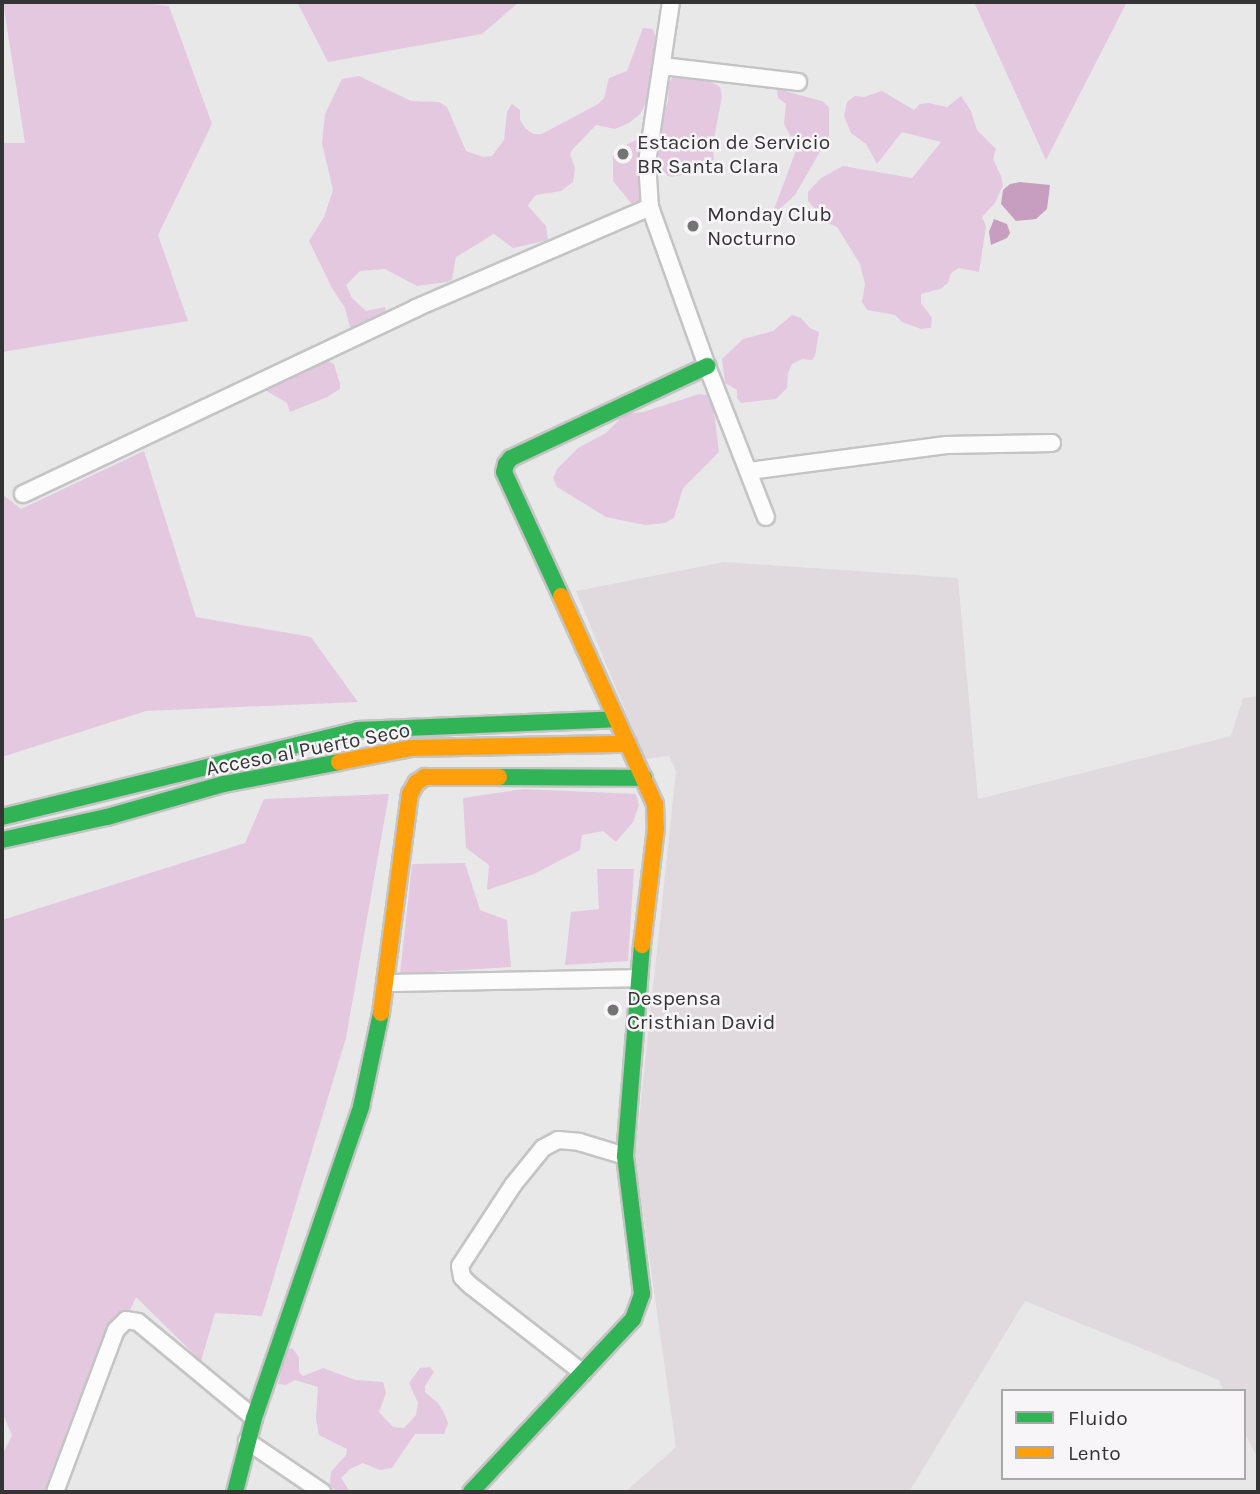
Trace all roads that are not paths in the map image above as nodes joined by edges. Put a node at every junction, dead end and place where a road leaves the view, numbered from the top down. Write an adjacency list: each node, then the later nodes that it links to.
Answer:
1 (671, 2): 2 (street)
2 (662, 66): 3 (street); 4 (street)
3 (798, 82)
4 (650, 206): 5 (street); 8 (street)
5 (707, 366): 7 (street); 10 (street)
6 (1052, 443): 7 (street)
7 (749, 471): 9 (street)
8 (23, 494)
9 (766, 517)
10 (616, 719): 11 (street); 13 (street, Acceso al Puerto Seco)
11 (628, 744): 12 (street); 14 (street, Acceso al Puerto Seco)
12 (644, 778): 15 (street); 16 (street)
13 (2, 817)
14 (2, 840)
15 (638, 978): 16 (street); 17 (street)
16 (387, 983): 19 (street)
17 (625, 1156): 18 (street); 18 (street)
18 (583, 1373): 24 (street)
19 (254, 1418): 20 (street); 21 (street)
20 (247, 1441): 22 (street); 23 (street)
21 (55, 1492)
22 (234, 1492)
23 (322, 1492)
24 (471, 1492)

